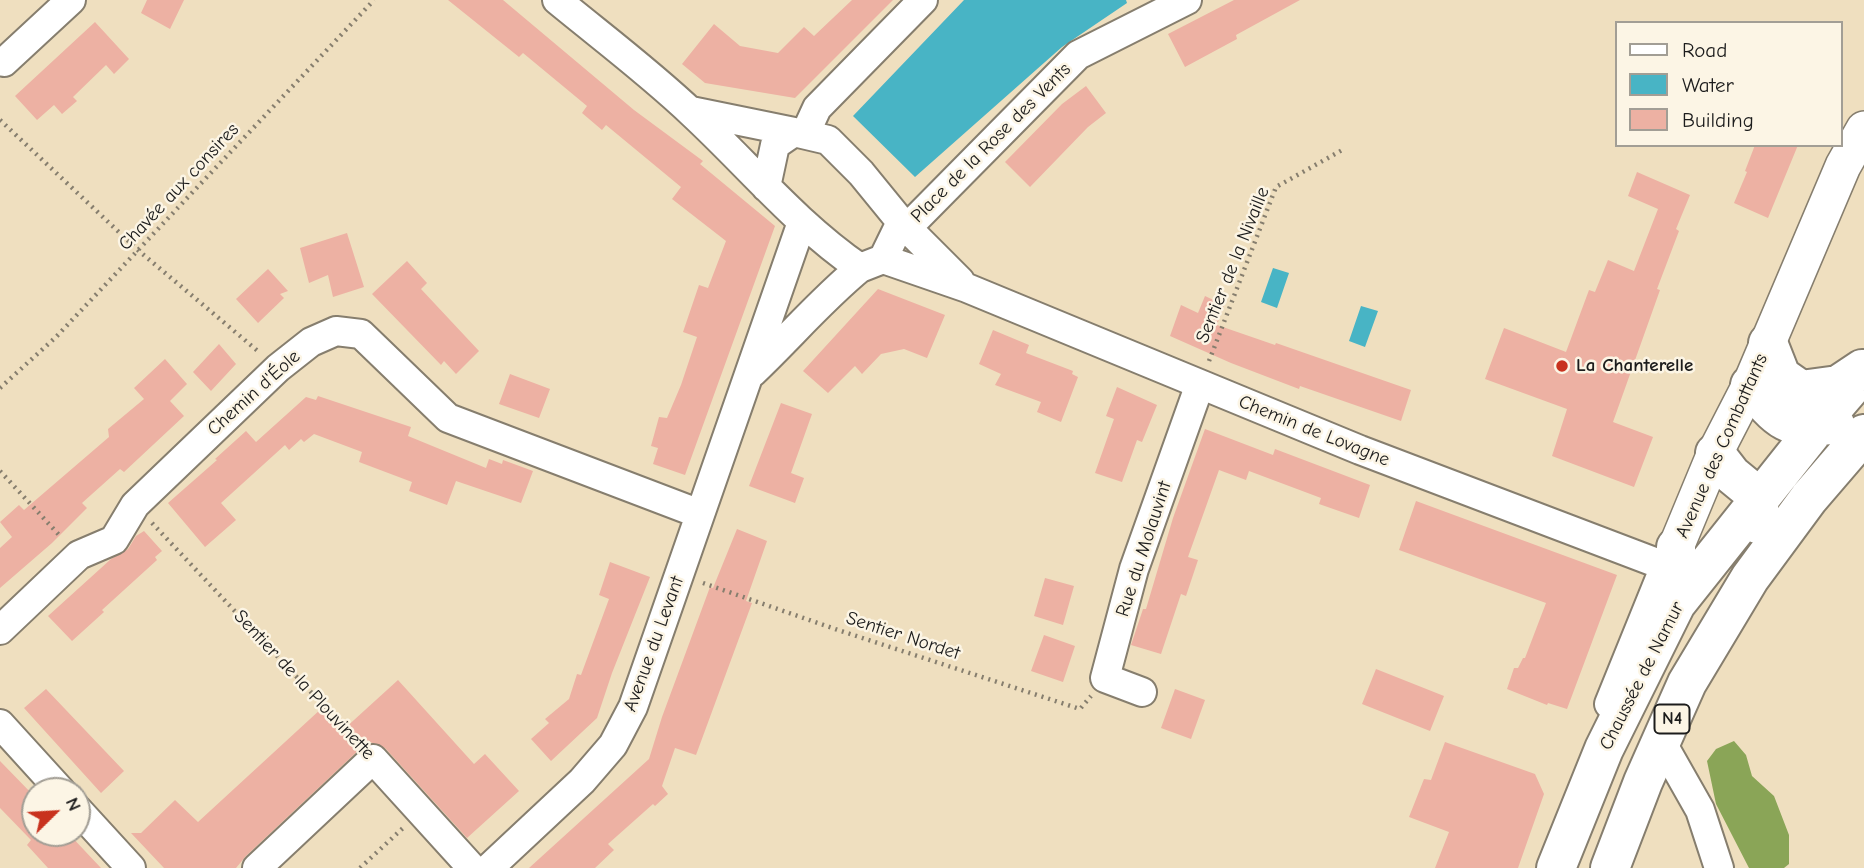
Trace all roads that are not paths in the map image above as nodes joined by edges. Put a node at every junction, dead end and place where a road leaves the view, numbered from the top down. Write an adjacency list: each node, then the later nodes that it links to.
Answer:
1 (71, 0): 5 (street)
2 (557, 0): 6 (street)
3 (923, 0): 8 (street)
4 (1187, 0): 11 (street, Place de la Rose des Vents)
5 (0, 61)
6 (691, 111): 8 (street); 9 (street)
7 (1864, 129): 14 (street, Avenue des Combattants)
8 (799, 133): 9 (street); 11 (street, Chemin de Lovagne)
9 (766, 187): 10 (street, Chemin de Lovagne)
10 (803, 222): 12 (street, Chemin de Lovagne); 16 (street, Avenue du Levant)
11 (904, 225): 12 (street, Place de la Rose des Vents); 13 (street, Chemin de Lovagne)
12 (871, 263): 13 (street, Chemin de Lovagne); 16 (street, Avenue du Levant)
13 (967, 288): 17 (street, Chemin de Lovagne)
14 (1768, 343): 15 (main road); 18 (street, Avenue des Combattants)
15 (1864, 370): 20 (main road, Chaussée de Namur / N4)
16 (748, 377): 24 (street, Avenue du Levant)
17 (1200, 384): 25 (street, Chemin de Lovagne); 29 (street, Rue du Molauvint)
18 (1750, 385): 20 (main road); 22 (street, Avenue des Combattants)
19 (1864, 416): 20 (main road)
20 (1816, 428): 23 (main road, Chaussée de Namur / N4)
21 (1864, 434): 26 (main road, N4)
22 (1715, 453): 23 (main road); 25 (street, Avenue des Combattants)
23 (1760, 498): 26 (main road); 27 (main road, Chaussée de Namur / N4)
24 (700, 514): 28 (street, Chemin d'Éole); 38 (street, Avenue du Levant)
25 (1671, 556): 27 (main road); 32 (street, Avenue des Combattants)
26 (1750, 578): 31 (main road, N4)
27 (1676, 604): 32 (main road, Chaussée de Namur / N4)
28 (0, 630)
29 (1142, 692)
30 (0, 724): 33 (street)
31 (1662, 743): 40 (main road, N4); 41 (street)
32 (1595, 768): 39 (main road, Chaussée de Namur / N4)
33 (48, 777)
34 (91, 824): 35 (street)
35 (131, 868)
36 (257, 868): 37 (street, Sentier de la Plouvinette)
37 (472, 868)
38 (489, 868)
39 (1556, 868)
40 (1610, 868)
41 (1719, 868)

